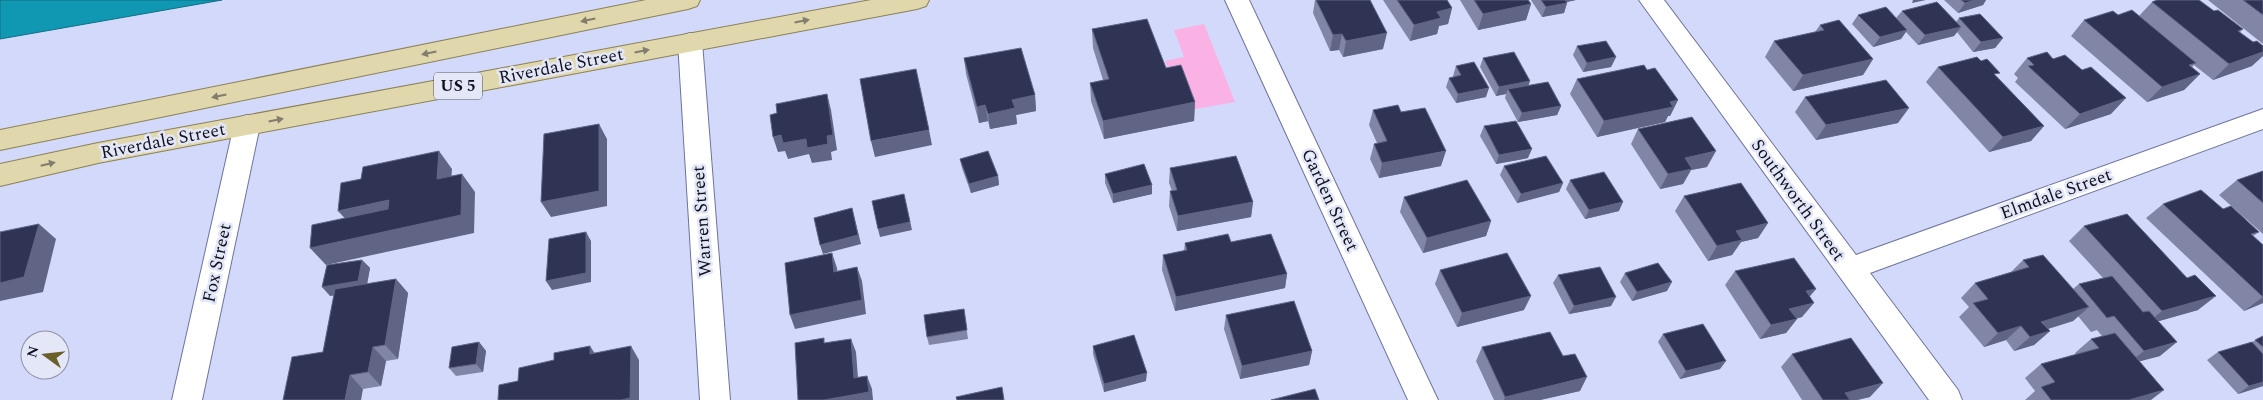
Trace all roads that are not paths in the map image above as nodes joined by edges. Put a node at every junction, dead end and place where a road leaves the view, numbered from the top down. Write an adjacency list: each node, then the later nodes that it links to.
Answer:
1 (688, 0): 8 (main road, Riverdale Street / US 5, one-way to 8)
2 (917, 0): 5 (main road, Riverdale Street / US 5, one-way to 2)
3 (1237, 0): 13 (street, Garden Street)
4 (1651, 0): 10 (street, Southworth Street)
5 (690, 42): 7 (main road, Riverdale Street / US 5, one-way to 5); 12 (street, Warren Street)
6 (2263, 119): 10 (street, Elmdale Street)
7 (247, 125): 9 (main road, Riverdale Street / US 5, one-way to 7); 11 (street, Fox Street)
8 (0, 140)
9 (0, 175)
10 (1849, 269): 14 (street, Southworth Street)
11 (187, 400)
12 (716, 400)
13 (1423, 400)
14 (1947, 400)

